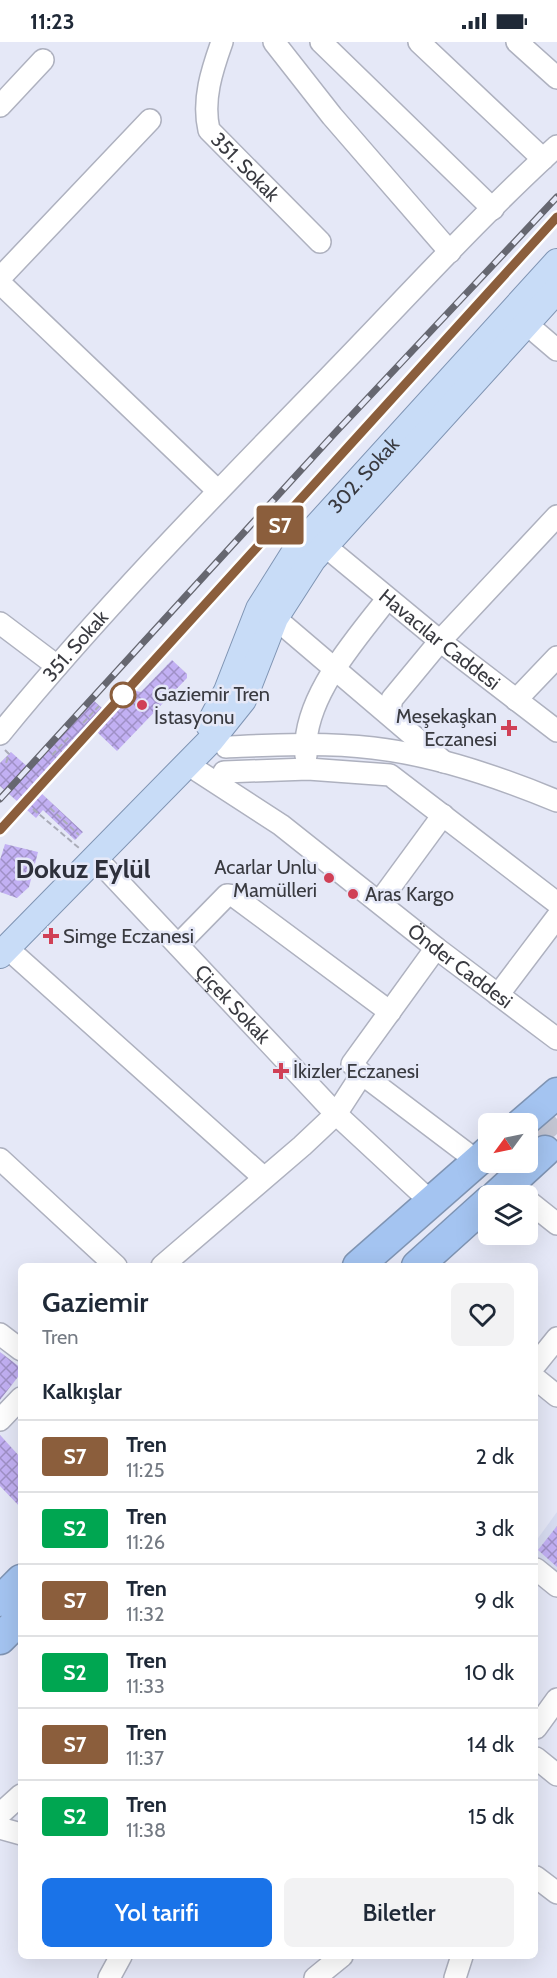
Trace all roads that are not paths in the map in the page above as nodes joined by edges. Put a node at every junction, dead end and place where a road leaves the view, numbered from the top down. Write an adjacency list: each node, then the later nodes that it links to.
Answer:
1 (222, 42): 12 (street, 351. Sokak)
2 (274, 42): 13 (street)
3 (321, 42): 11 (street)
4 (419, 42): 10 (street)
5 (517, 42): 7 (street)
6 (43, 60): 8 (street)
7 (557, 78)
8 (0, 106)
9 (150, 120): 15 (street)
10 (550, 153): 11 (street, 351. Sokak)
11 (493, 209): 13 (street, 351. Sokak)
12 (320, 242)
13 (450, 252): 20 (street, 351. Sokak)
14 (557, 262): 18 (main road, 302. Sokak)
15 (0, 278)
16 (0, 283): 20 (street)
17 (557, 290): 18 (main road, 302. Sokak)
18 (520, 319): 19 (street); 22 (main road, 302. Sokak); 37 (main road, 302. Sokak)
19 (557, 350)
20 (218, 490): 28 (street, 351. Sokak)
21 (557, 516): 26 (street)
22 (325, 546): 23 (street, Havacılar Caddesi); 24 (main road, 302. Sokak)
23 (387, 599): 26 (street, Havacılar Caddesi); 29 (street)
24 (275, 618): 29 (street); 30 (main road, 302. Sokak)
25 (0, 623): 28 (street)
26 (440, 641): 31 (street, Havacılar Caddesi); 32 (street)
27 (557, 657): 31 (street)
28 (57, 666): 34 (street, 351. Sokak)
29 (333, 668): 32 (street); 35 (street)
30 (243, 700): 36 (street); 37 (main road, 302. Sokak)
31 (516, 700): 33 (street, Havacılar Caddesi)
32 (389, 714): 38 (street)
33 (557, 730)
34 (0, 734)
35 (305, 744): 36 (street); 38 (street); 39 (street)
36 (226, 747): 40 (street)
37 (193, 757): 40 (street, Önder Caddesi); 43 (street, Önder Caddesi); 44 (main road, 302. Sokak)
38 (445, 762): 41 (street)
39 (308, 769): 40 (street); 42 (street)
40 (222, 770): 43 (street, Önder Caddesi)
41 (557, 801)
42 (443, 815): 45 (street); 46 (street)
43 (281, 825): 45 (street, Önder Caddesi)
44 (90, 855): 48 (street, Çiçek Sokak); 50 (main road, 302. Sokak)
45 (380, 901): 49 (street, Önder Caddesi)
46 (557, 903)
47 (557, 917): 51 (street)
48 (178, 945): 52 (street); 55 (street, Çiçek Sokak)
49 (436, 948): 51 (street, Önder Caddesi); 52 (street)
50 (3, 951): 61 (street)
51 (498, 995): 53 (street, Önder Caddesi)
52 (390, 1012): 54 (street)
53 (557, 1039)
54 (362, 1074): 55 (street); 57 (street)
55 (336, 1114): 61 (street); 64 (street, Çiçek Sokak)
56 (542, 1127): 62 (highway); 63 (highway)
57 (478, 1151)
58 (0, 1159): 69 (street)
59 (478, 1166): 64 (highway)
60 (478, 1169): 72 (highway)
61 (263, 1177): 70 (street)
62 (503, 1185)
63 (523, 1185)
64 (431, 1202): 71 (highway)
65 (538, 1209): 67 (street)
66 (478, 1211): 73 (highway)
67 (557, 1224)
68 (478, 1230): 74 (highway)
69 (113, 1263)
70 (165, 1263)
71 (361, 1263)
72 (384, 1263)
73 (420, 1263)
74 (438, 1263)
75 (0, 1334): 78 (street)
76 (557, 1337): 77 (street); 79 (street)
77 (538, 1346)
78 (18, 1348)
79 (538, 1361)
80 (538, 1381): 81 (street)
81 (557, 1396)
82 (18, 1401): 83 (street)
83 (0, 1420)
84 (538, 1571): 86 (street)
85 (18, 1583): 87 (highway)
86 (557, 1586)
87 (0, 1601)
88 (18, 1621): 89 (highway)
89 (0, 1639)
90 (557, 1699): 91 (street)
91 (538, 1725)
92 (538, 1760): 93 (street)
93 (557, 1775)
94 (18, 1798): 95 (street)
95 (0, 1814)
96 (0, 1828): 97 (street)
97 (18, 1832)
98 (538, 1879): 99 (street)
99 (557, 1893)
100 (119, 1959): 102 (street)
101 (461, 1959): 103 (street)
102 (109, 1978)
103 (455, 1978)

